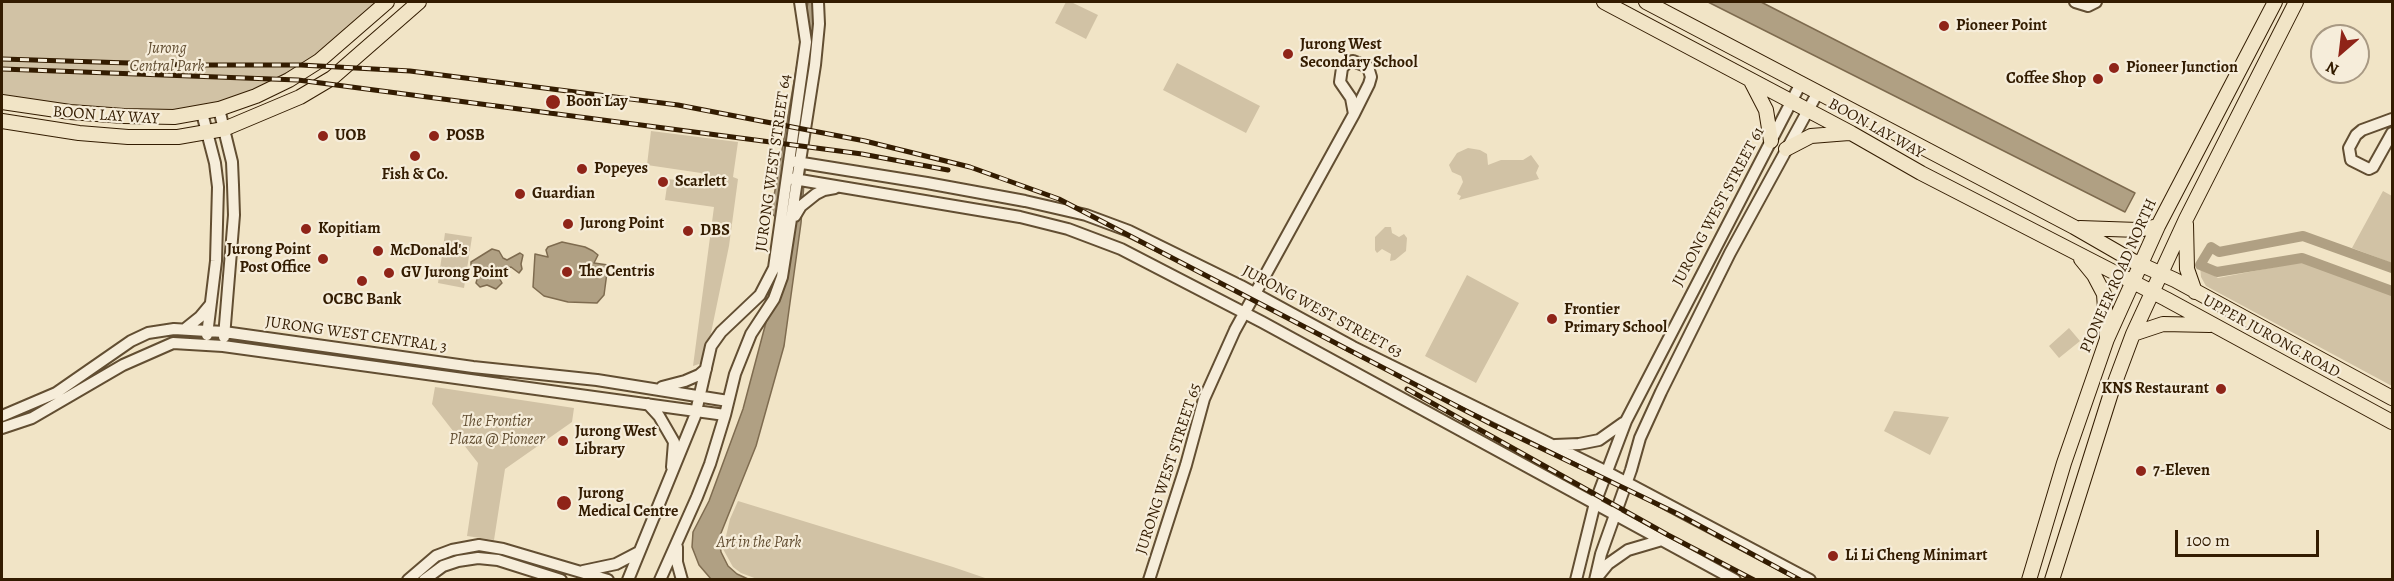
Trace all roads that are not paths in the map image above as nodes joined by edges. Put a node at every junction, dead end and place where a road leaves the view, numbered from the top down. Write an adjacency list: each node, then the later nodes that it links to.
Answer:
1 (387, 2): 16 (main road, BOON LAY WAY)
2 (419, 2): 22 (main road, BOON LAY WAY)
3 (800, 2): 28 (street, JURONG WEST STREET 64)
4 (818, 2): 28 (street, JURONG WEST STREET 64)
5 (1604, 2): 11 (main road, BOON LAY WAY)
6 (1646, 2): 12 (main road, BOON LAY WAY)
7 (2075, 2): 8 (street)
8 (2096, 2)
9 (2275, 2): 33 (main road, PIONEER ROAD NORTH)
10 (2296, 2): 31 (main road)
11 (1750, 79): 14 (main road, BOON LAY WAY); 26 (main road)
12 (1801, 83): 13 (main road, BOON LAY WAY); 14 (street, JURONG WEST STREET 61)
13 (1818, 92): 17 (street, JURONG WEST STREET 61); 34 (main road, BOON LAY WAY)
14 (1791, 101): 17 (main road, BOON LAY WAY); 26 (street, JURONG WEST STREET 61)
15 (2, 102): 18 (main road, BOON LAY WAY)
16 (219, 109): 18 (main road, BOON LAY WAY); 22 (street)
17 (1808, 110): 24 (main road, BOON LAY WAY); 27 (street, JURONG WEST STREET 61)
18 (202, 113): 23 (street)
19 (1354, 114): 41 (street, JURONG WEST STREET 65)
20 (2392, 119): 25 (street)
21 (2, 122): 23 (main road, BOON LAY WAY)
22 (224, 129): 23 (main road, BOON LAY WAY); 47 (street)
23 (207, 132): 42 (street)
24 (1851, 133): 27 (main road); 35 (main road, BOON LAY WAY)
25 (2392, 133)
26 (1771, 141): 61 (street, JURONG WEST STREET 61)
27 (1786, 148): 67 (street, JURONG WEST STREET 61)
28 (796, 162): 29 (street, JURONG WEST STREET 64); 41 (street, JURONG WEST STREET 63)
29 (792, 179): 30 (street); 32 (street, JURONG WEST STREET 64); 52 (street, JURONG WEST STREET 64)
30 (850, 187): 32 (street); 43 (street)
31 (2186, 219): 37 (main road); 40 (main road)
32 (792, 220): 56 (street, JURONG WEST STREET 64)
33 (2158, 226): 34 (main road); 36 (main road, PIONEER ROAD NORTH)
34 (2074, 227): 36 (main road, BOON LAY WAY)
35 (2078, 255): 38 (main road, BOON LAY WAY); 49 (main road)
36 (2141, 265): 37 (main road, UPPER JURONG ROAD); 38 (main road, PIONEER ROAD NORTH)
37 (2160, 273): 39 (main road); 40 (main road, UPPER JURONG ROAD)
38 (2132, 283): 39 (main road, UPPER JURONG ROAD); 49 (main road, PIONEER ROAD NORTH)
39 (2151, 292): 44 (main road, UPPER JURONG ROAD); 48 (main road)
40 (2195, 292): 55 (main road, UPPER JURONG ROAD)
41 (1255, 293): 43 (street, JURONG WEST STREET 65); 64 (street, JURONG WEST STREET 63)
42 (211, 302): 45 (street); 46 (street)
43 (1244, 314): 68 (street); 81 (street, JURONG WEST STREET 65)
44 (2212, 325): 48 (main road); 62 (main road, UPPER JURONG ROAD)
45 (184, 329): 46 (street, JURONG WEST CENTRAL 3); 60 (street, JURONG WEST CENTRAL 3)
46 (207, 330): 47 (street, JURONG WEST CENTRAL 3); 50 (street)
47 (224, 332): 51 (street); 53 (street, JURONG WEST CENTRAL 3)
48 (2133, 334): 87 (main road)
49 (2107, 339): 86 (main road, PIONEER ROAD NORTH)
50 (205, 344): 51 (street, JURONG WEST CENTRAL 3); 63 (street, JURONG WEST CENTRAL 3)
51 (223, 346): 57 (street, JURONG WEST CENTRAL 3)
52 (706, 369): 53 (street); 54 (street, JURONG WEST STREET 64)
53 (656, 388): 54 (street, JURONG WEST CENTRAL 3)
54 (699, 396): 56 (street, JURONG WEST CENTRAL 3); 58 (street, JURONG WEST STREET 64)
55 (2392, 398)
56 (728, 401): 59 (street, JURONG WEST STREET 64)
57 (648, 404): 58 (street, JURONG WEST CENTRAL 3); 66 (street)
58 (696, 411): 59 (street, JURONG WEST CENTRAL 3); 66 (street, JURONG WEST STREET 64)
59 (725, 415): 70 (street, JURONG WEST STREET 64)
60 (2, 416)
61 (1626, 421): 64 (street); 65 (street, JURONG WEST STREET 61)
62 (2392, 422)
63 (2, 428)
64 (1551, 446): 65 (street, JURONG WEST STREET 63)
65 (1605, 472): 67 (street, JURONG WEST STREET 63); 68 (street, JURONG WEST STREET 61)
66 (671, 476): 72 (street, JURONG WEST STREET 64)
67 (1626, 483): 69 (street, JURONG WEST STREET 61); 85 (street, JURONG WEST STREET 63)
68 (1595, 503): 69 (street); 82 (street, JURONG WEST STREET 61)
69 (1615, 514): 71 (street); 83 (street, JURONG WEST STREET 61)
70 (678, 537): 79 (street, JURONG WEST STREET 64); 80 (street)
71 (1662, 540): 83 (street); 84 (street)
72 (639, 552): 73 (street); 78 (street, JURONG WEST STREET 64)
73 (579, 571): 74 (street); 77 (street)
74 (408, 579)
75 (424, 579): 76 (street)
76 (561, 579)
77 (608, 579)
78 (628, 579)
79 (660, 579)
80 (682, 579)
81 (1149, 579)
82 (1576, 579)
83 (1595, 579)
84 (1735, 579)
85 (1810, 579)
86 (2029, 579)
87 (2052, 579)

